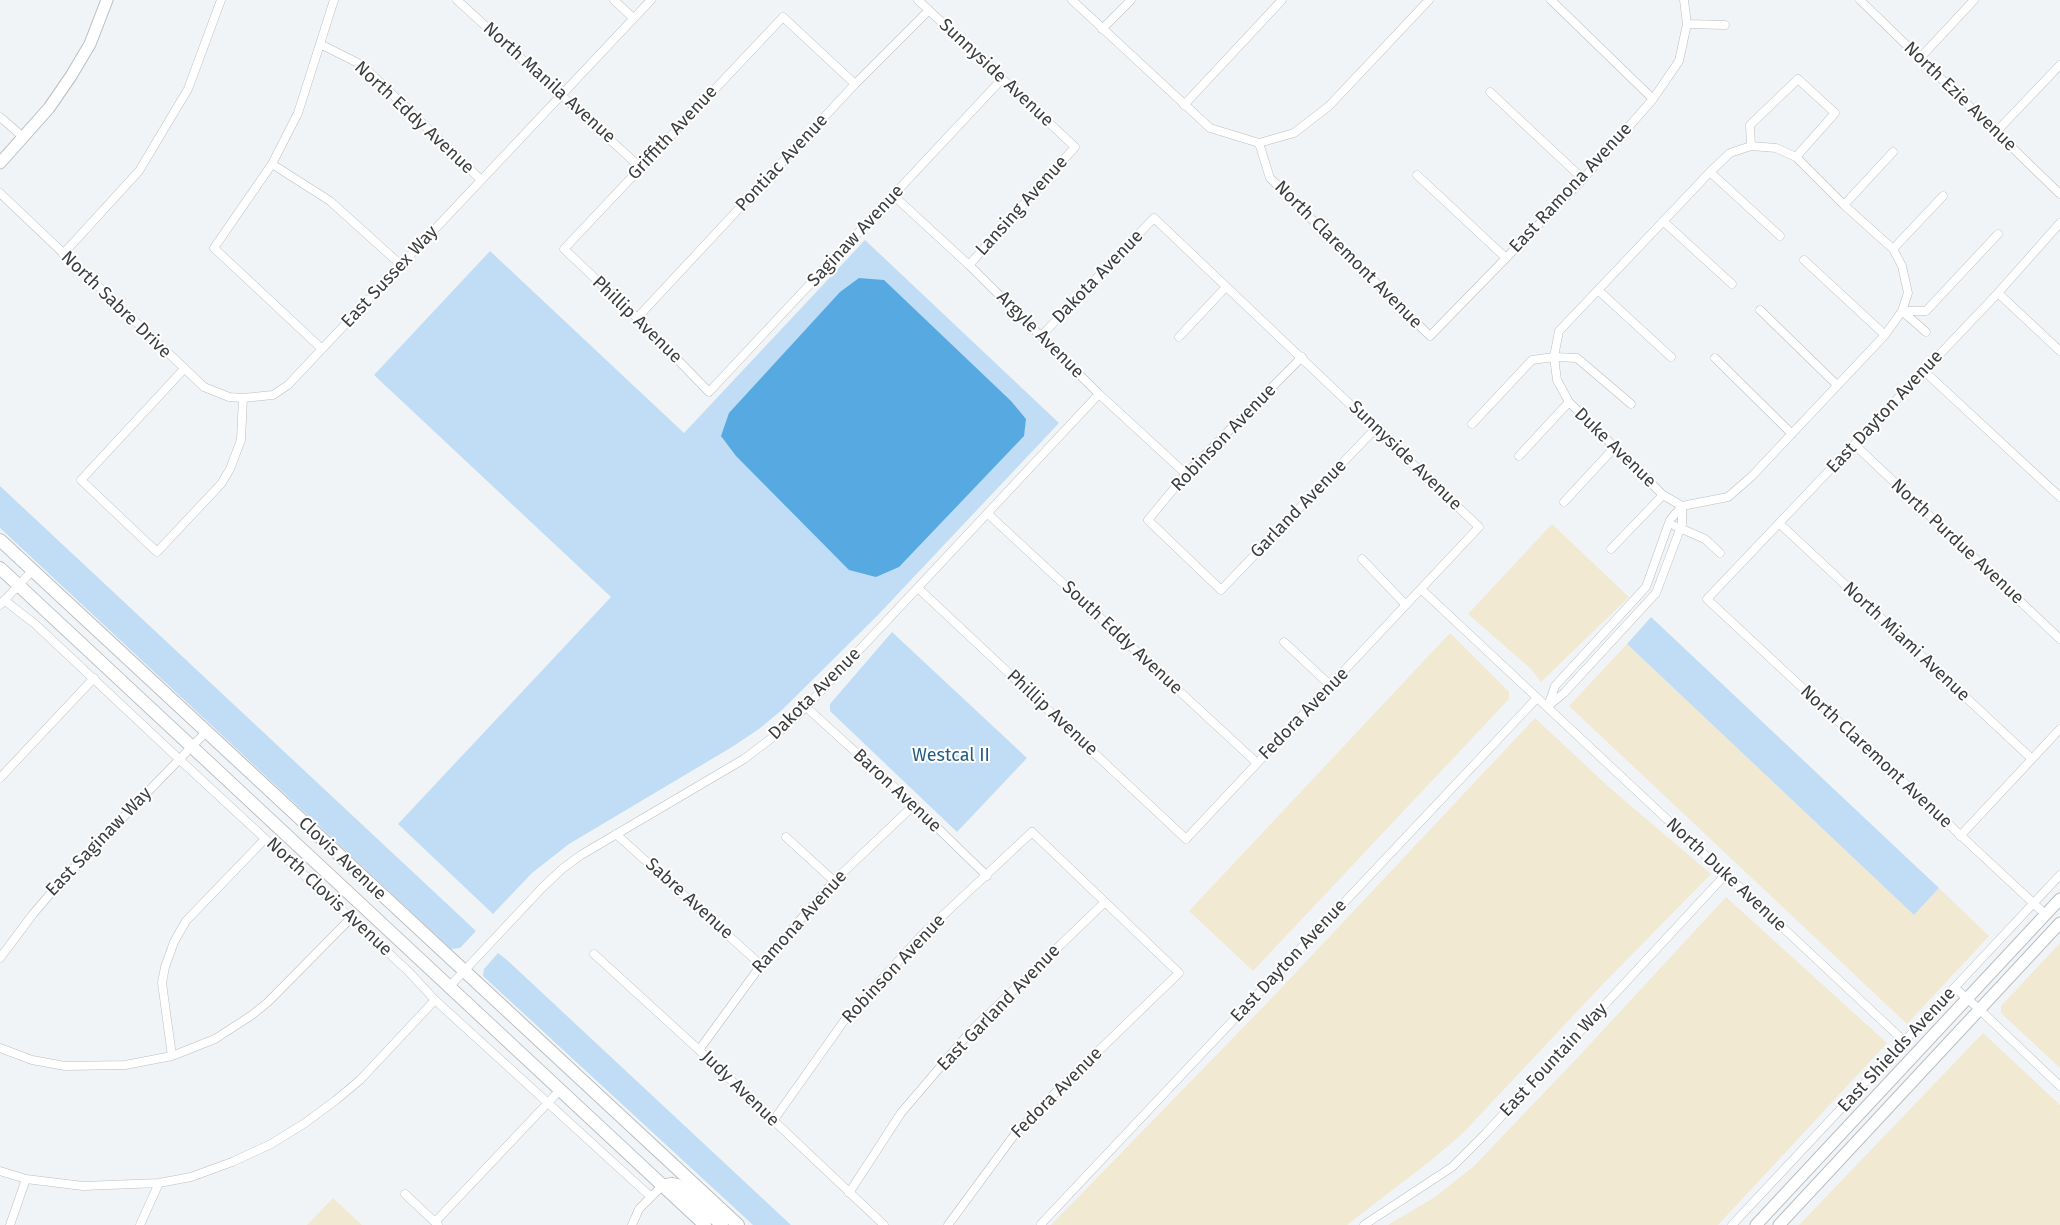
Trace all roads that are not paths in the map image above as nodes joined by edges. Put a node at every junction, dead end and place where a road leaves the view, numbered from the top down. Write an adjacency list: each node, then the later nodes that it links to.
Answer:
1 (107, 0): 32 (main road)
2 (221, 0): 57 (street)
3 (334, 0): 21 (street)
4 (457, 0): 27 (street, North Manila Avenue)
5 (614, 0): 17 (street)
6 (651, 0): 17 (street, East Sussex Way)
7 (918, 0): 16 (street, Sunnyside Avenue)
8 (1072, 0): 20 (street)
9 (1131, 0): 20 (street)
10 (1282, 0): 29 (street)
11 (1429, 0): 33 (street)
12 (1551, 0): 28 (street)
13 (1684, 0): 18 (street, East Ramona Avenue)
14 (1860, 0): 22 (street, North Ezie Avenue)
15 (1974, 0): 22 (street)
16 (929, 10): 24 (street, Sunnyside Avenue); 25 (street, Pontiac Avenue)
17 (633, 18): 27 (street, East Sussex Way)
18 (1687, 24): 19 (street); 28 (street, East Ramona Avenue)
19 (1725, 25)
20 (1102, 29): 29 (street)
21 (320, 44): 39 (street); 44 (street, North Eddy Avenue)
22 (1920, 58): 31 (street, North Ezie Avenue)
23 (2060, 64): 31 (street)
24 (1002, 79): 35 (street, Sunnyside Avenue); 47 (street, Saginaw Avenue)
25 (855, 84): 40 (street, Griffith Avenue); 68 (street, Pontiac Avenue)
26 (1490, 92): 43 (street)
27 (562, 94): 40 (street, North Manila Avenue); 44 (street, East Sussex Way)
28 (1653, 99): 43 (street, East Ramona Avenue)
29 (1184, 105): 33 (street)
30 (0, 116): 32 (street)
31 (1997, 131): 46 (street, North Ezie Avenue)
32 (23, 137): 38 (main road)
33 (1259, 143): 72 (street, North Claremont Avenue)
34 (1752, 146): 37 (street, Duke Avenue); 37 (street); 41 (street, Duke Avenue)
35 (1075, 147): 61 (street, Lansing Avenue)
36 (1893, 152): 49 (street)
37 (1796, 157): 49 (street, Duke Avenue)
38 (0, 163)
39 (272, 164): 60 (street); 74 (street)
40 (640, 167): 55 (street, Griffith Avenue)
41 (1710, 172): 51 (street, Duke Avenue); 54 (street)
42 (1416, 176): 58 (street)
43 (1583, 179): 58 (street, East Ramona Avenue)
44 (481, 180): 60 (street, East Sussex Way)
45 (0, 193): 57 (street, North Sabre Drive)
46 (2060, 194)
47 (894, 196): 61 (street, Argyle Avenue); 83 (street, Saginaw Avenue)
48 (1943, 196): 56 (street)
49 (1844, 204): 56 (street, Duke Avenue)
50 (1154, 218): 63 (street, Sunnyside Avenue); 71 (street, Dakota Avenue)
51 (1663, 221): 62 (street); 64 (street, Duke Avenue)
52 (2060, 223): 65 (street, East Dayton Avenue)
53 (1998, 234): 67 (street)
54 (1780, 236)
55 (564, 249): 68 (street, Phillip Avenue)
56 (1893, 249): 67 (street, Duke Avenue)
57 (63, 254): 80 (street, North Sabre Drive)
58 (1506, 258): 72 (street, East Ramona Avenue)
59 (1804, 260): 70 (street)
60 (401, 265): 74 (street, East Sussex Way)
61 (969, 265): 71 (street, Argyle Avenue)
62 (1732, 284)
63 (1226, 287): 73 (street); 77 (street, Sunnyside Avenue)
64 (1598, 290): 76 (street, Duke Avenue); 78 (street)
65 (1998, 293): 75 (street); 81 (street, East Dayton Avenue)
66 (1760, 310): 82 (street)
67 (1902, 312): 69 (street); 70 (street, Duke Avenue)
68 (637, 318): 83 (street, Phillip Avenue)
69 (1926, 332)
70 (1885, 335): 82 (street, Duke Avenue)
71 (1041, 336): 84 (street, Argyle Avenue)
72 (1430, 336)
73 (1179, 337)
74 (322, 349): 85 (street, East Sussex Way)
75 (2060, 351)
76 (1554, 356): 86 (street, Duke Avenue); 87 (street); 88 (street)
77 (1302, 357): 89 (street, Sunnyside Avenue); 94 (street, Robinson Avenue)
78 (1671, 357)
79 (1715, 358): 90 (street)
80 (184, 369): 85 (street, North Sabre Drive); 85 (street)
81 (1924, 371): 91 (street, East Dayton Avenue); 96 (street)
82 (1837, 385): 90 (street, Duke Avenue)
83 (710, 392)
84 (1099, 394): 94 (street, Argyle Avenue); 99 (street, Dakota Avenue)
85 (243, 398)
86 (1569, 402): 92 (street, Duke Avenue); 93 (street)
87 (1631, 404)
88 (1472, 424)
89 (1376, 428): 100 (street, Garland Avenue); 112 (street, Sunnyside Avenue)
90 (1792, 434): 98 (street, Duke Avenue)
91 (1855, 445): 102 (street, East Dayton Avenue); 116 (street, North Purdue Avenue)
92 (1614, 448): 95 (street, Duke Avenue); 97 (street)
93 (1519, 456)
94 (1186, 474): 100 (street, Robinson Avenue)
95 (1663, 494): 98 (street, Duke Avenue); 105 (street)
96 (2060, 497)
97 (1564, 502)
98 (1682, 506): 101 (street); 103 (street)
99 (988, 514): 111 (street, Dakota Avenue); 128 (street, South Eddy Avenue)
100 (1148, 520)
101 (1669, 524): 103 (street); 122 (street)
102 (1780, 524): 113 (street, East Dayton Avenue); 127 (street, North Miami Avenue)
103 (1680, 528): 106 (street); 122 (street)
104 (0, 540): 109 (main road, Clovis Avenue)
105 (1611, 549)
106 (1720, 553)
107 (1362, 559): 115 (street)
108 (0, 568): 110 (main road, Clovis Avenue)
109 (33, 570): 110 (street); 124 (main road, Clovis Avenue)
110 (18, 585): 114 (street); 125 (main road, Clovis Avenue)
111 (918, 588): 121 (street, Dakota Avenue); 135 (street, Phillip Avenue)
112 (1422, 590): 115 (street, Fedora Avenue); 120 (street)
113 (1707, 599): 132 (street, North Claremont Avenue)
114 (2, 603): 118 (street, North Clovis Avenue)
115 (1406, 605): 119 (street, Fedora Avenue)
116 (2060, 639)
117 (1284, 642): 119 (street)
118 (94, 678): 126 (street, North Clovis Avenue); 129 (street)
119 (1331, 686): 128 (street, Fedora Avenue)
120 (1537, 698): 122 (street, North Duke Avenue); 171 (street, East Dayton Avenue)
121 (806, 707): 130 (street, Baron Avenue); 131 (street, Dakota Avenue)
122 (1547, 707): 136 (street, North Duke Avenue)
123 (2060, 729): 127 (street)
124 (206, 732): 125 (street, East Saginaw Way); 149 (main road, Clovis Avenue)
125 (191, 747): 126 (street, East Saginaw Way); 150 (main road, Clovis Avenue)
126 (179, 759): 134 (street, North Clovis Avenue); 147 (street, East Saginaw Way)
127 (2032, 759): 132 (street)
128 (1257, 763): 135 (street, Fedora Avenue)
129 (0, 778)
130 (914, 805): 138 (street, Baron Avenue); 139 (street, Ramona Avenue)
131 (616, 834): 148 (street, Sabre Avenue); 149 (street, Dakota Avenue)
132 (1960, 836): 142 (street, North Claremont Avenue)
133 (786, 837): 139 (street)
134 (265, 839): 144 (street, North Clovis Avenue); 158 (street)
135 (1186, 839)
136 (1726, 874): 155 (street, North Duke Avenue); 180 (street, East Fountain Way)
137 (2060, 875): 142 (street, East Shields Avenue)
138 (986, 876): 141 (street, Robinson Avenue); 162 (street, Robinson Avenue)
139 (834, 881): 148 (street, Ramona Avenue)
140 (2060, 899): 143 (main road, East Shields Avenue)
141 (1105, 902): 167 (street, East Garland Avenue); 179 (street, Fedora Avenue)
142 (2033, 903): 143 (street, North Claremont Avenue); 151 (street, East Shields Avenue)
143 (2045, 914): 152 (main road, East Shields Avenue)
144 (351, 918): 153 (street, North Clovis Avenue); 158 (street)
145 (2060, 923): 154 (main road, East Shields Avenue)
146 (594, 954): 157 (street, Judy Avenue)
147 (0, 958)
148 (760, 964): 157 (street, Ramona Avenue)
149 (464, 972): 150 (street, Dakota Avenue); 177 (main road, Clovis Avenue)
150 (449, 987): 160 (main road, Clovis Avenue)
151 (1955, 988): 152 (street); 155 (street, East Shields Avenue)
152 (1968, 999): 154 (street); 182 (main road, East Shields Avenue)
153 (435, 1000): 161 (street, North Clovis Avenue); 165 (street)
154 (1979, 1009): 159 (street); 183 (main road, East Shields Avenue)
155 (1905, 1042): 181 (street, East Shields Avenue)
156 (0, 1048): 158 (street)
157 (699, 1050): 162 (street, Judy Avenue)
158 (172, 1056)
159 (2060, 1086)
160 (560, 1090): 161 (street); 166 (main road, Clovis Avenue)
161 (549, 1102): 169 (street, North Clovis Avenue); 170 (street)
162 (773, 1121): 167 (street, Judy Avenue)
163 (0, 1171): 164 (street)
164 (26, 1179): 165 (street); 172 (street)
165 (159, 1183): 173 (street)
166 (662, 1186): 169 (street); 175 (main road, Clovis Avenue); 176 (main road)
167 (849, 1193): 178 (street, Judy Avenue)
168 (405, 1194): 170 (street)
169 (651, 1197): 174 (street)
170 (437, 1224)
171 (1041, 1224)
172 (10, 1225)
173 (140, 1225)
174 (632, 1225)
175 (705, 1225)
176 (722, 1225)
177 (738, 1225)
178 (884, 1225)
179 (948, 1225)
180 (1364, 1225)
181 (1732, 1225)
182 (1756, 1225)
183 (1779, 1225)

